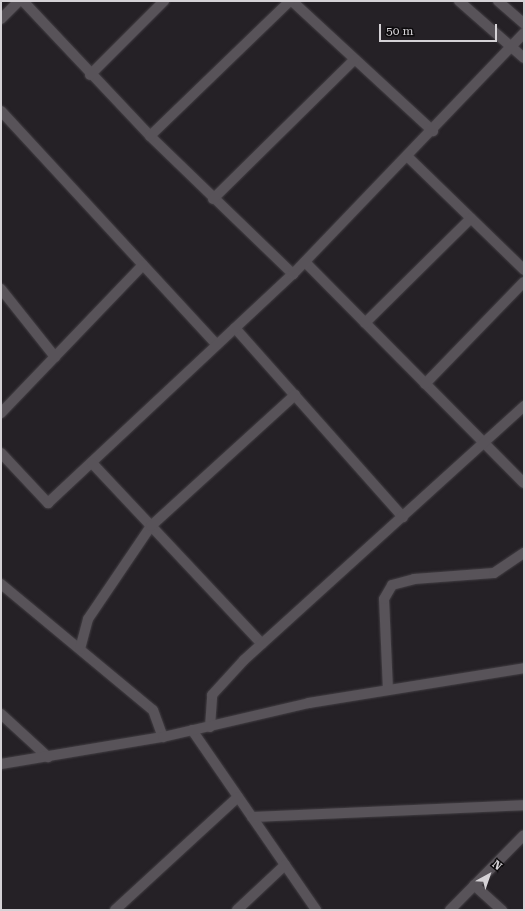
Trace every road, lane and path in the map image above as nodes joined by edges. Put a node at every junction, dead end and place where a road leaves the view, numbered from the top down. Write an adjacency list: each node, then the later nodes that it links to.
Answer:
1 (21, 1): 6 (street); 12 (street)
2 (164, 1): 12 (street)
3 (291, 1): 11 (street); 15 (street)
4 (459, 1): 9 (street)
5 (498, 1): 7 (street)
6 (1, 19)
7 (524, 24)
8 (524, 33): 9 (street)
9 (511, 48): 10 (street); 14 (street)
10 (524, 58)
11 (355, 59): 14 (street); 17 (street)
12 (90, 75): 15 (street)
13 (1, 111): 20 (street)
14 (433, 131): 16 (street)
15 (150, 136): 17 (street)
16 (408, 157): 18 (street); 19 (street)
17 (213, 199): 22 (street)
18 (471, 218): 21 (street); 25 (street)
19 (305, 262): 22 (street); 25 (street)
20 (143, 265): 27 (street); 28 (street)
21 (524, 270)
22 (293, 274): 26 (street)
23 (524, 282): 29 (street)
24 (1, 289): 28 (street)
25 (365, 324): 29 (street)
26 (235, 328): 27 (street); 30 (street)
27 (217, 345): 35 (street)
28 (55, 357): 32 (street)
29 (425, 384): 33 (street)
30 (295, 396): 37 (street); 38 (street)
31 (524, 406): 33 (street)
32 (1, 413)
33 (484, 444): 36 (street); 37 (street)
34 (1, 453): 35 (street)
35 (92, 463): 38 (street)
36 (524, 483)
37 (403, 518): 41 (street)
38 (151, 526): 41 (street); 42 (street)
39 (524, 553): 44 (street)
40 (1, 584): 42 (street)
41 (262, 644): 46 (street)
42 (80, 649): 48 (street)
43 (524, 668): 44 (street)
44 (388, 690): 46 (street)
45 (1, 714): 49 (street)
46 (210, 727): 47 (street)
47 (192, 730): 48 (street); 51 (street)
48 (163, 738): 49 (street)
49 (48, 756): 50 (street)
50 (1, 764)
51 (238, 797): 53 (street); 57 (street)
52 (524, 805): 53 (street)
53 (252, 817): 55 (street)
54 (524, 835): 56 (street)
55 (284, 864): 58 (street); 59 (street)
56 (474, 885): 60 (street); 61 (street)
57 (115, 910)
58 (237, 910)
59 (316, 910)
60 (450, 910)
61 (502, 910)

